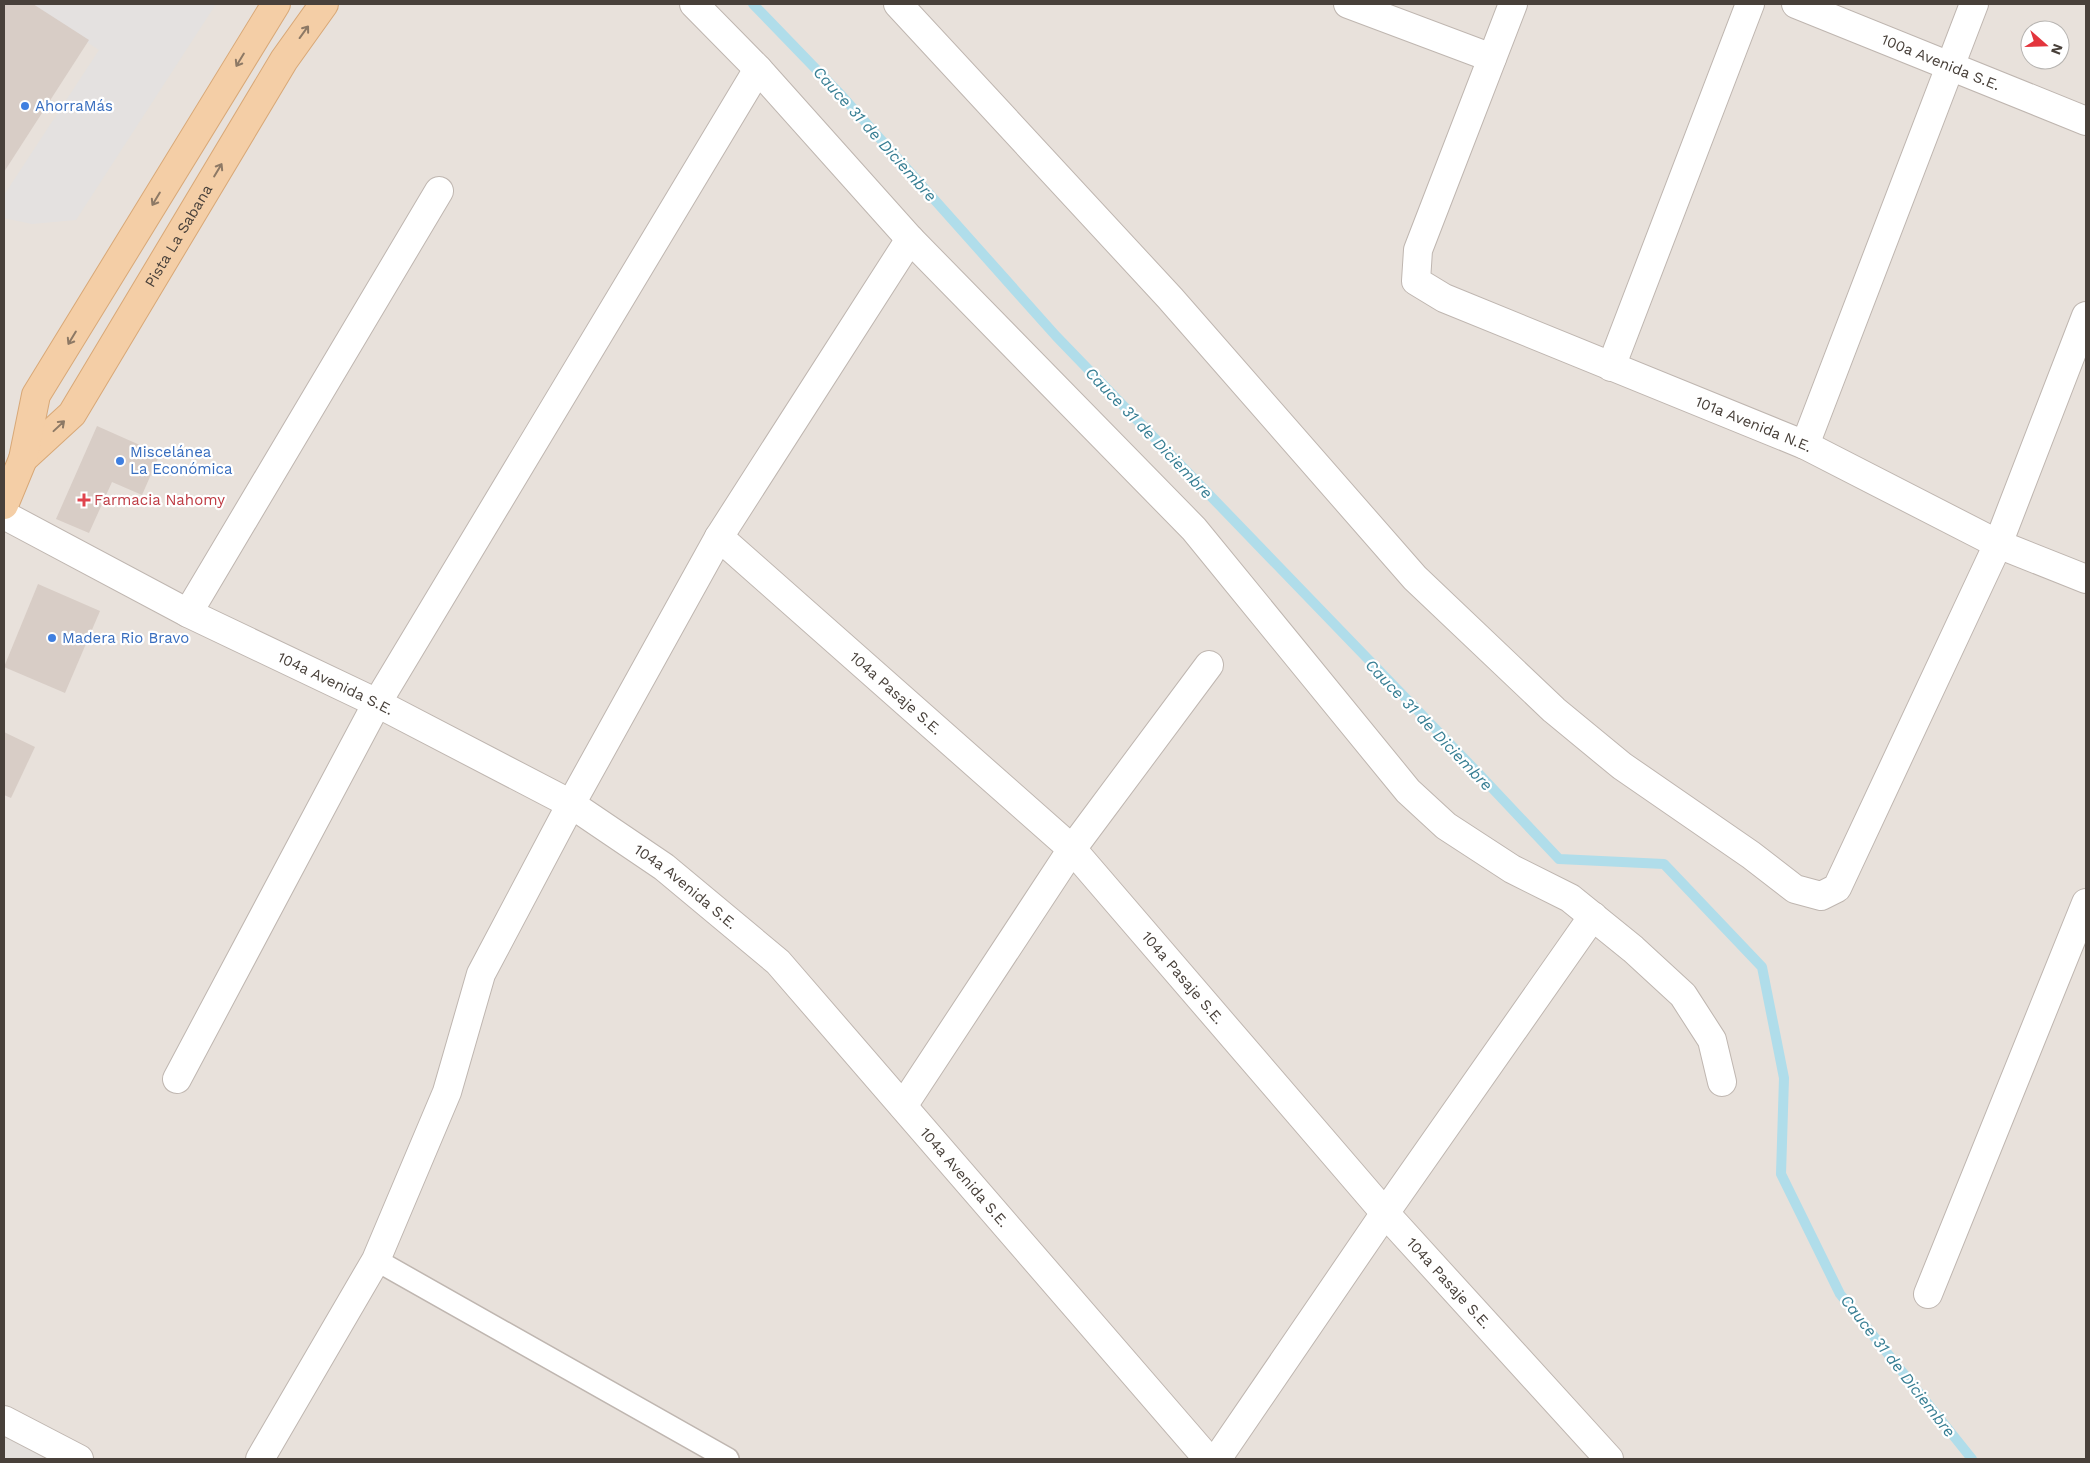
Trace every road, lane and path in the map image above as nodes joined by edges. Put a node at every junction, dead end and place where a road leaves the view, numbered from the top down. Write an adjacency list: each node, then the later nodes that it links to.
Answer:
1 (276, 4): 19 (main road, Pista La Sabana, one-way to 19)
2 (324, 4): 19 (main road, Pista La Sabana, one-way to 2)
3 (694, 4): 12 (street)
4 (898, 4): 23 (street)
5 (1348, 4): 10 (street)
6 (1513, 4): 10 (street)
7 (1750, 4): 17 (street)
8 (1796, 4): 11 (street, 100a Avenida S.E.)
9 (1974, 4): 11 (street)
10 (1492, 58): 17 (street, 101a Avenida N.E.)
11 (1950, 66): 13 (street, 100a Avenida S.E.); 18 (street)
12 (758, 69): 15 (street); 27 (street)
13 (2086, 121)
14 (439, 192): 25 (street)
15 (910, 239): 22 (street); 31 (street)
16 (2086, 316): 23 (street)
17 (1611, 366): 18 (street, 101a Avenida N.E.)
18 (1804, 445): 23 (street, 101a Avenida N.E.)
19 (23, 459): 20 (main road, Pista La Sabana)
20 (4, 505)
21 (4, 516): 25 (street, 104a Avenida S.E.)
22 (719, 537): 28 (street); 29 (street, 104a Pasaje S.E.)
23 (1998, 544): 24 (street, 101a Avenida N.E.)
24 (2086, 580)
25 (188, 613): 27 (street, 104a Avenida S.E.)
26 (1209, 665): 29 (street)
27 (377, 703): 28 (street, 104a Avenida S.E.); 32 (street)
28 (571, 804): 34 (street, 104a Avenida S.E.); 36 (street)
29 (1072, 849): 34 (street); 35 (street, 104a Pasaje S.E.)
30 (2086, 903): 37 (street)
31 (1593, 916): 33 (street); 35 (street)
32 (177, 1079)
33 (1722, 1082)
34 (903, 1106): 42 (street, 104a Avenida S.E.)
35 (1385, 1212): 43 (street); 44 (street, 104a Pasaje S.E.)
36 (376, 1260): 40 (street); 41 (lane)
37 (1928, 1294)
38 (4, 1420): 39 (street)
39 (80, 1459)
40 (260, 1459)
41 (728, 1459)
42 (1208, 1459)
43 (1217, 1459)
44 (1609, 1459)

